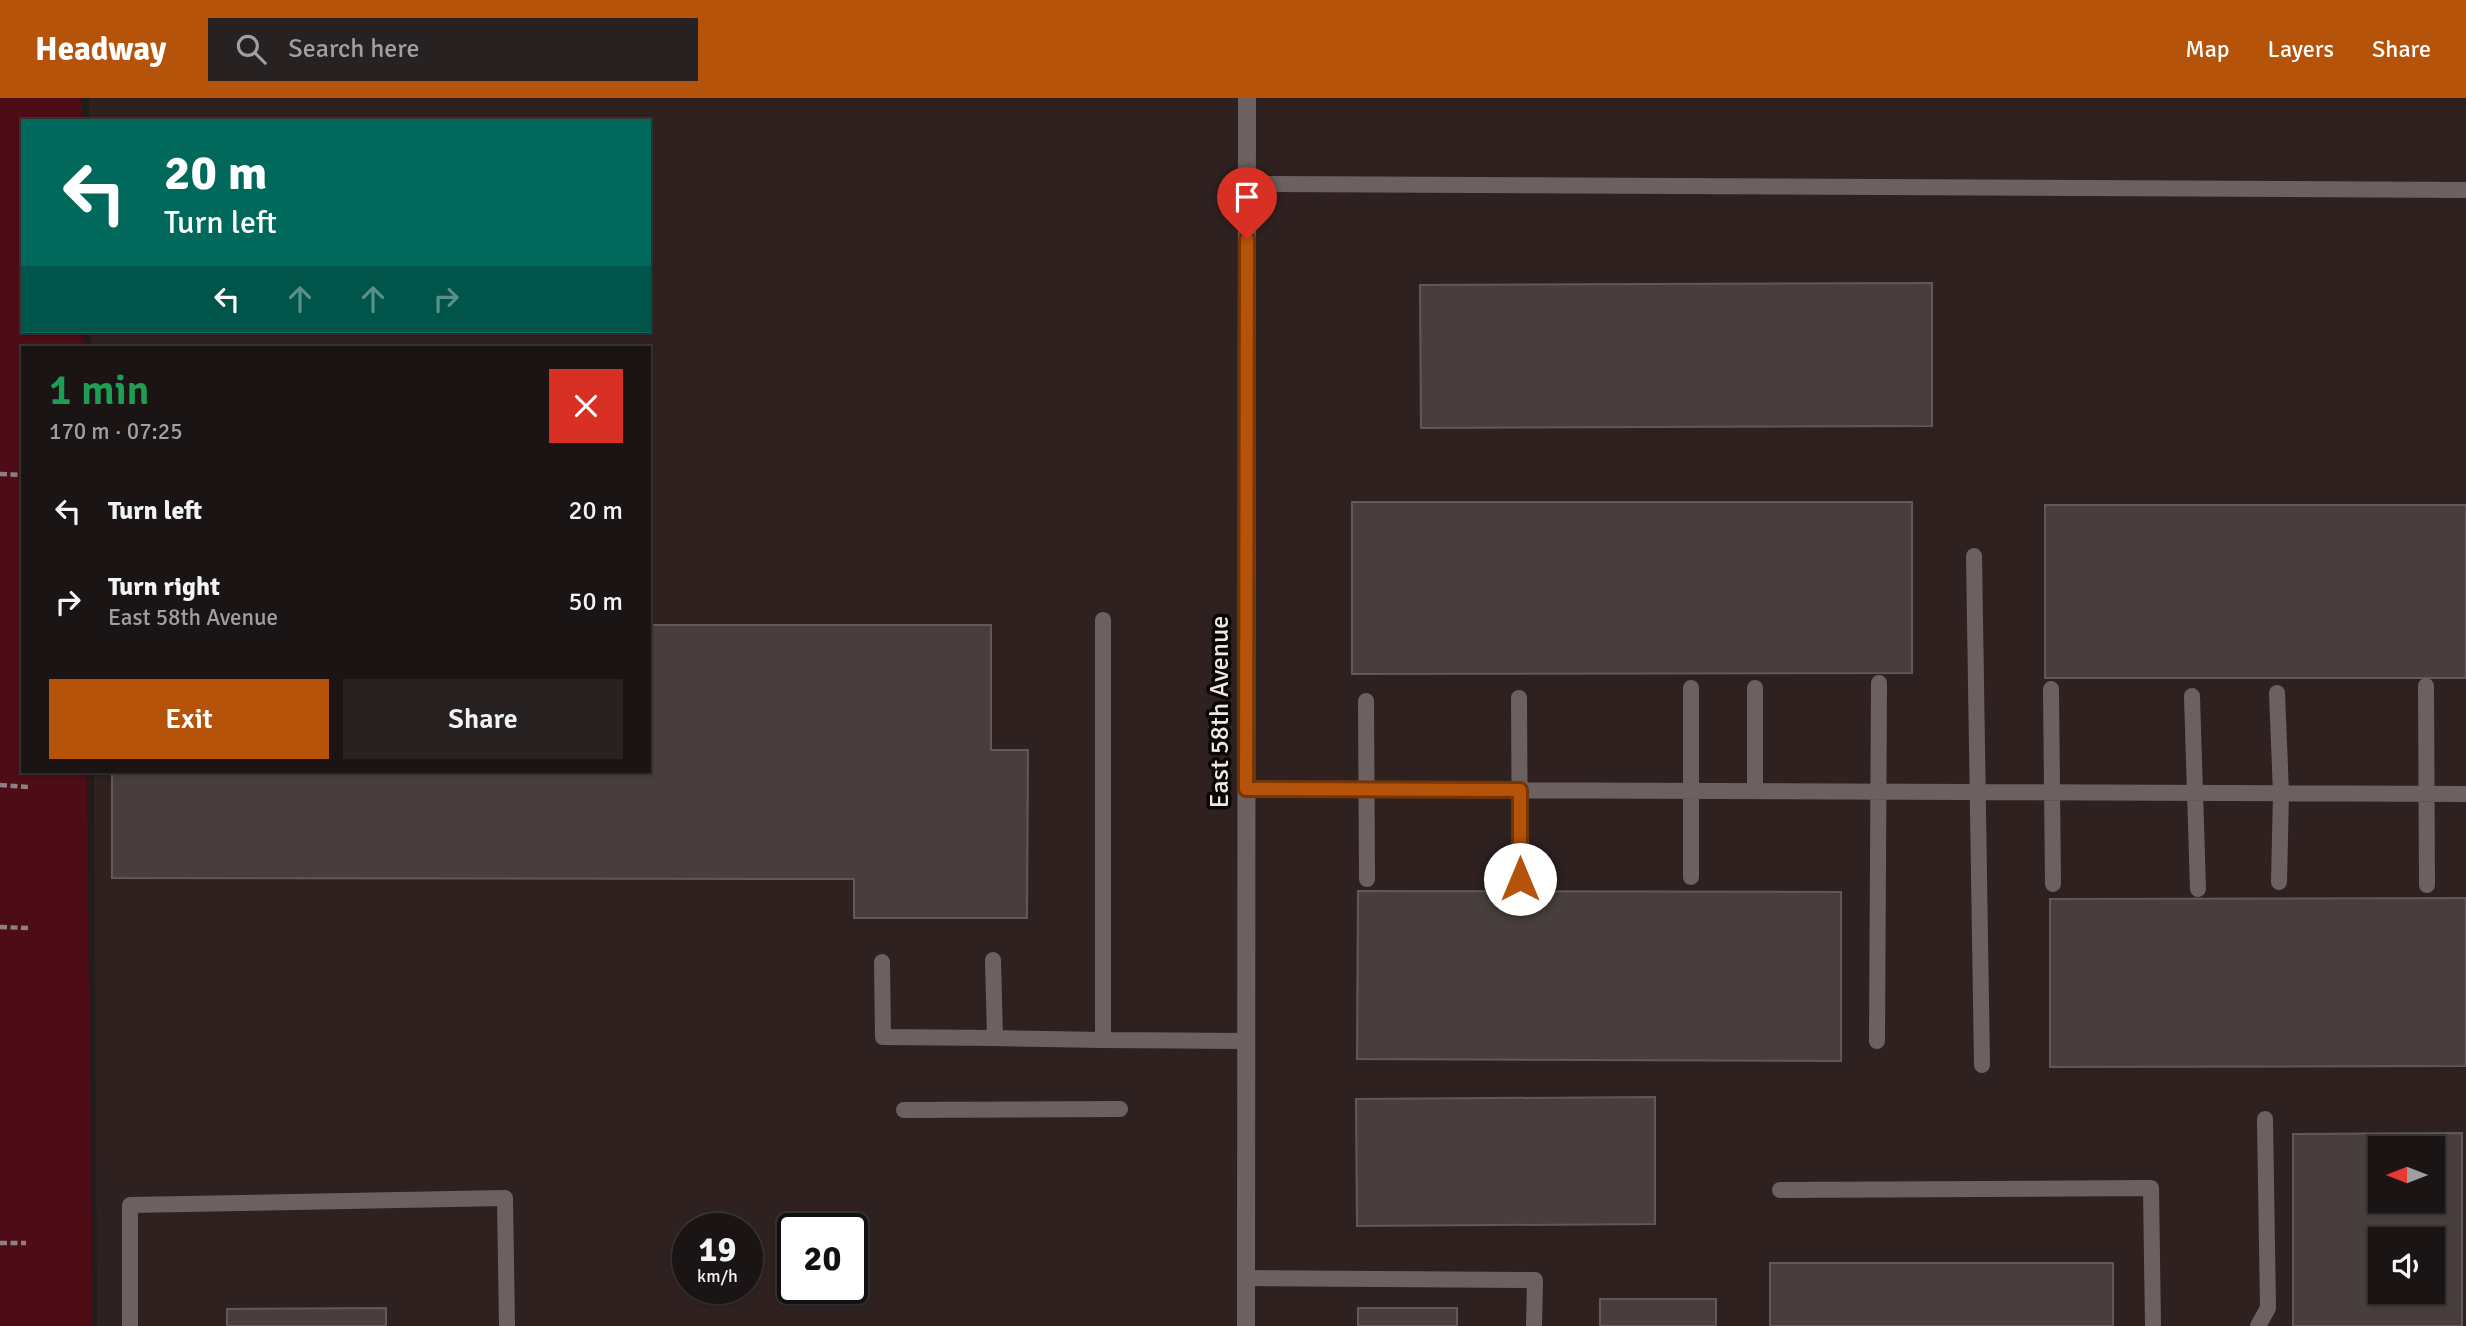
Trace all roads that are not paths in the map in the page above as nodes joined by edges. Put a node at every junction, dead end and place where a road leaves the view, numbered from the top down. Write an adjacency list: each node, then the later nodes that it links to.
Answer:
1 (1247, 98): 2 (street, East 58th Avenue)
2 (1247, 184): 3 (lane); 15 (street, East 58th Avenue)
3 (2466, 190)
4 (1974, 556): 21 (lane)
5 (1103, 620): 37 (lane)
6 (1879, 683): 20 (lane)
7 (2426, 686): 25 (lane)
8 (1691, 688): 18 (lane)
9 (1755, 688): 19 (lane)
10 (2051, 690): 22 (lane)
11 (2277, 693): 24 (lane)
12 (2192, 696): 23 (lane)
13 (1518, 698): 17 (lane)
14 (1366, 701): 16 (lane)
15 (1246, 789): 16 (lane); 38 (street, East 58th Avenue)
16 (1367, 789): 17 (lane); 28 (lane)
17 (1520, 790): 18 (lane); 29 (lane)
18 (1691, 790): 19 (lane); 27 (lane)
19 (1755, 790): 20 (lane)
20 (1879, 791): 21 (lane); 39 (lane)
21 (1976, 792): 22 (lane); 40 (lane)
22 (2051, 792): 23 (lane); 31 (lane)
23 (2196, 792): 24 (lane); 33 (lane)
24 (2281, 793): 25 (lane); 30 (lane)
25 (2426, 793): 26 (lane); 32 (lane)
26 (2466, 794)
27 (1691, 877)
28 (1367, 879)
29 (1520, 879)
30 (2279, 883)
31 (2053, 884)
32 (2427, 885)
33 (2198, 889)
34 (993, 961): 36 (lane)
35 (882, 962): 36 (lane)
36 (995, 1038): 37 (lane)
37 (1103, 1040): 38 (lane)
38 (1246, 1041): 45 (street, East 58th Avenue)
39 (1877, 1041)
40 (1982, 1065)
41 (1120, 1109): 42 (lane)
42 (904, 1110)
43 (2265, 1119): 51 (lane)
44 (1780, 1190): 50 (lane)
45 (1246, 1278): 48 (street, East 58th Avenue); 49 (lane)
46 (130, 1326): 47 (lane)
47 (507, 1326)
48 (1246, 1326)
49 (1534, 1326)
50 (2153, 1326)
51 (2258, 1326)

